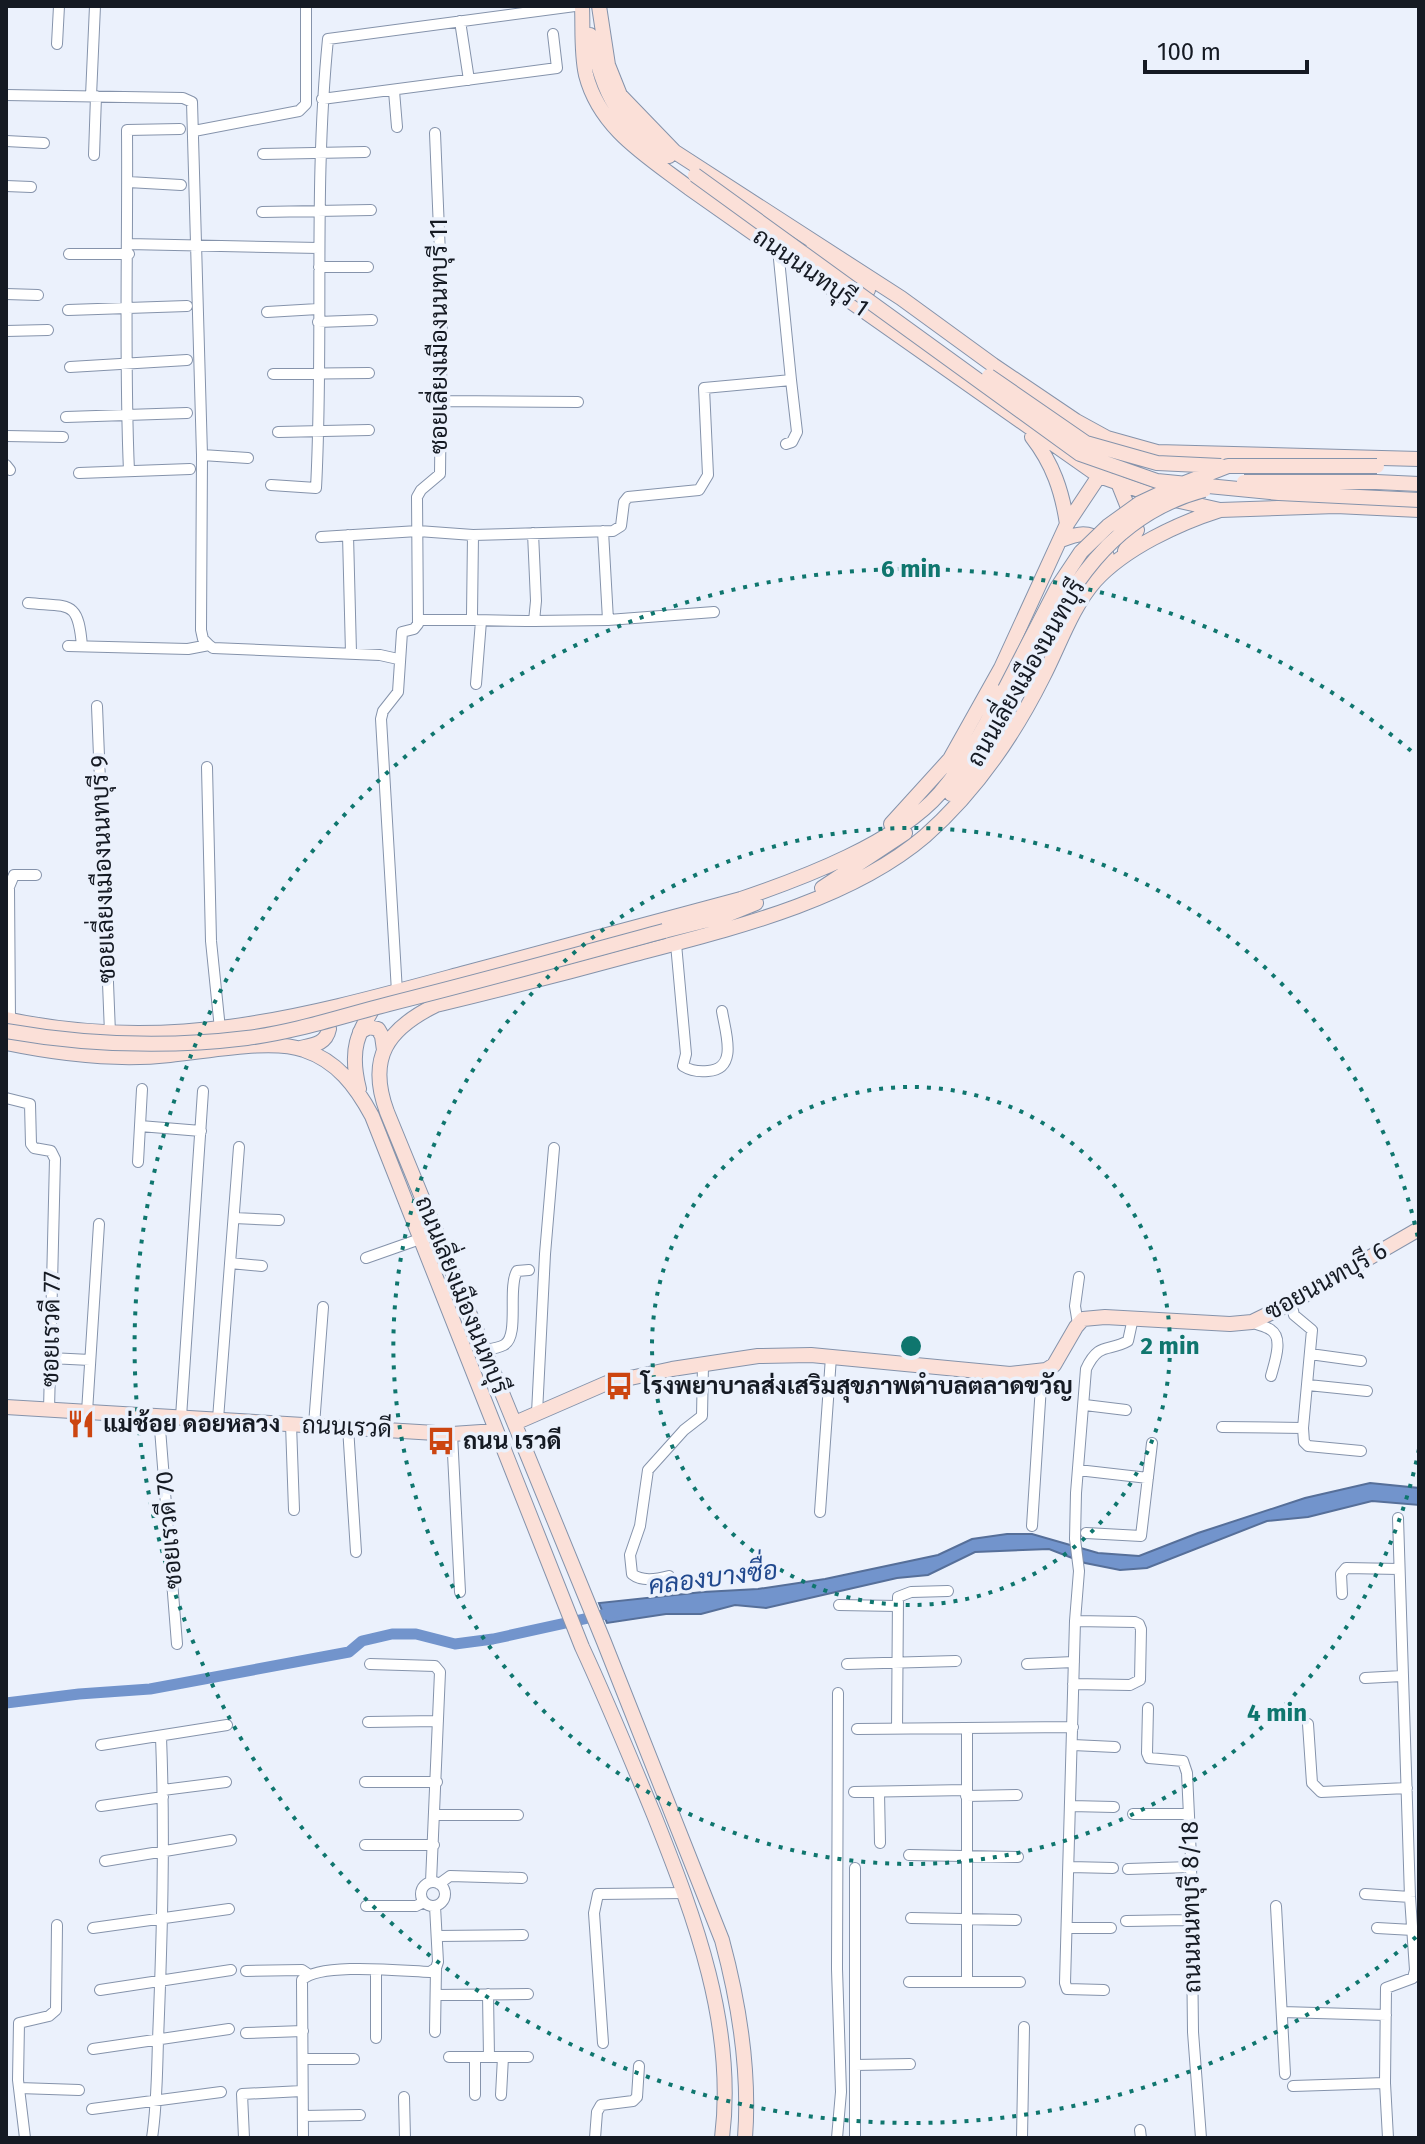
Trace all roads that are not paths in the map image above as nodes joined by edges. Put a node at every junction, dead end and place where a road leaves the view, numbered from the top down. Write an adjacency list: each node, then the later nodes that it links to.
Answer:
1 (59, 6): 10 (street)
2 (95, 6): 14 (street)
3 (306, 6): 18 (street)
4 (470, 6): 8 (street)
5 (575, 6): 8 (street)
6 (582, 6): 26 (main road); 37 (main road, ถนนนนทบุรี 1)
7 (599, 6): 26 (main road, ถนนนนทบุรี 1)
8 (466, 21): 11 (street); 15 (street)
9 (553, 34): 11 (street)
10 (57, 44)
11 (469, 80): 12 (street)
12 (394, 91): 15 (street); 16 (street)
13 (6, 95): 14 (street)
14 (93, 96): 18 (street); 25 (street)
15 (322, 99): 22 (street)
16 (397, 127)
17 (180, 129): 27 (street)
18 (194, 131): 34 (street)
19 (435, 133): 60 (street, ซอยเลี่ยงเมืองนนทบุรี 11)
20 (6, 141): 21 (street)
21 (44, 143)
22 (321, 152): 23 (street); 24 (street); 31 (street)
23 (365, 152)
24 (263, 154)
25 (94, 155)
26 (702, 174): 59 (main road, ถนนนนทบุรี 1); 77 (main road, bridge); 87 (main road, bridge)
27 (128, 182): 28 (street); 36 (street)
28 (181, 185)
29 (6, 186): 30 (street)
30 (31, 187)
31 (319, 210): 32 (street); 33 (street); 35 (street)
32 (371, 210)
33 (262, 212)
34 (196, 244): 35 (street); 36 (street); 73 (street)
35 (319, 248): 39 (street)
36 (128, 249): 38 (street); 44 (street)
37 (778, 249): 58 (street); 65 (main road, ถนนนนทบุรี 1)
38 (69, 254)
39 (319, 267): 40 (street); 45 (street)
40 (368, 267)
41 (6, 294): 42 (street)
42 (38, 295)
43 (187, 306): 44 (street)
44 (125, 308): 46 (street); 53 (street)
45 (318, 309): 47 (street); 49 (street)
46 (68, 310)
47 (267, 312)
48 (372, 320): 49 (street)
49 (318, 322): 55 (street)
50 (48, 330): 51 (street)
51 (7, 331)
52 (187, 360): 53 (street)
53 (125, 364): 54 (street); 63 (street)
54 (70, 367)
55 (319, 373): 56 (street); 57 (street); 67 (street)
56 (369, 373)
57 (273, 374)
58 (791, 380): 71 (street); 93 (street)
59 (1044, 399): 72 (main road, ถนนนนทบุรี 1); 78 (main road, ถนนนนทบุรี 1)
60 (442, 401): 61 (street); 92 (street, ซอยเลี่ยงเมืองนนทบุรี 11)
61 (578, 402)
62 (187, 413): 63 (street)
63 (127, 415): 64 (street); 81 (street)
64 (66, 417)
65 (1022, 424): 83 (main road, ถนนนนทบุรี 1); 91 (main road)
66 (369, 430): 67 (street)
67 (319, 431): 68 (street); 86 (street)
68 (278, 432)
69 (8, 436): 70 (street)
70 (63, 437)
71 (786, 444)
72 (1157, 452): 74 (main road, ถนนนนทบุรี 1); 78 (main road, ถนนเลี่ยงเมืองนนทบุรี)
73 (202, 455): 75 (street); 107 (street)
74 (1337, 457): 76 (main road, ถนนนนทบุรี 1); 88 (main road)
75 (248, 458)
76 (1419, 459)
77 (1228, 466): 79 (main road, ถนนเลี่ยงเมืองนนทบุรี, bridge); 113 (main road, ถนนเลี่ยงเมืองนนทบุรี, bridge)
78 (1113, 468): 83 (main road, ถนนเลี่ยงเมืองนนทบุรี); 84 (main road, ถนนนนทบุรี 1)
79 (1419, 468)
80 (190, 469): 81 (street)
81 (129, 471): 82 (street)
82 (79, 473)
83 (1099, 476): 84 (main road, ถนนนนทบุรี 1); 91 (main road, ถนนเลี่ยงเมืองนนทบุรี)
84 (1119, 484): 89 (main road, ถนนนนทบุรี 1); 99 (main road, ถนนนนทบุรี 1)
85 (1419, 484): 113 (main road, ถนนเลี่ยงเมืองนนทบุรี, bridge)
86 (271, 485)
87 (1419, 500)
88 (1336, 506): 89 (main road, ถนนนนทบุรี 1); 90 (main road, ถนนนนทบุรี 1)
89 (1220, 510): 99 (main road, ถนนเลี่ยงเมืองนนทบุรี)
90 (1419, 510)
91 (1067, 524): 98 (main road, ถนนเลี่ยงเมืองนนทบุรี)
92 (418, 531): 95 (street); 96 (street); 103 (street, ซอยเลี่ยงเมืองนนทบุรี 11)
93 (603, 531): 94 (street); 104 (street)
94 (533, 533): 96 (street); 106 (street)
95 (348, 535): 97 (street); 110 (street)
96 (473, 535): 105 (street)
97 (321, 537)
98 (1061, 540): 100 (main road); 116 (main road, ถนนเลี่ยงเมืองนนทบุรี)
99 (1112, 567): 100 (main road, ถนนเลี่ยงเมืองนนทบุรี)
100 (1095, 581): 119 (main road, ถนนเลี่ยงเมืองนนทบุรี)
101 (28, 603): 109 (street)
102 (714, 612): 104 (street)
103 (419, 620): 105 (street); 111 (street)
104 (608, 620): 106 (street)
105 (478, 621): 106 (street); 112 (street)
106 (534, 621)
107 (209, 645): 109 (street); 110 (street)
108 (68, 646): 109 (street)
109 (82, 646)
110 (351, 653): 111 (street)
111 (398, 659): 121 (street)
112 (476, 684)
113 (1009, 693): 116 (main road, ถนนเลี่ยงเมืองนนทบุรี); 117 (main road, ถนนเลี่ยงเมืองนนทบุรี)
114 (97, 706): 128 (street, ซอยเลี่ยงเมืองนนทบุรี 9)
115 (207, 767): 126 (street)
116 (870, 843): 121 (main road, ถนนเลี่ยงเมืองนนทบุรี)
117 (864, 861): 119 (main road, ถนนเลี่ยงเมืองนนทบุรี); 125 (main road, bridge)
118 (36, 875): 125 (street)
119 (793, 906): 120 (main road, ถนนเลี่ยงเมืองนนทบุรี)
120 (676, 944): 123 (street); 131 (main road, ถนนเลี่ยงเมืองนนทบุรี)
121 (397, 992): 122 (main road, ถนนเลี่ยงเมืองนนทบุรี)
122 (381, 996): 124 (main road, ถนนเลี่ยงเมืองนนทบุรี); 127 (main road, ถนนเลี่ยงเมืองนนทบุรี)
123 (722, 1011)
124 (300, 1015): 126 (main road, ถนนเลี่ยงเมืองนนทบุรี); 130 (main road)
125 (7, 1023): 128 (main road, ถนนเลี่ยงเมืองนนทบุรี)
126 (220, 1029): 128 (main road, ถนนเลี่ยงเมืองนนทบุรี)
127 (360, 1032): 131 (main road); 134 (main road, ถนนเลี่ยงเมืองนนทบุรี)
128 (110, 1033)
129 (6, 1043): 130 (main road, ถนนเลี่ยงเมืองนนทบุรี)
130 (300, 1048): 134 (main road, ถนนเลี่ยงเมืองนนทบุรี)
131 (384, 1050): 156 (main road, ถนนเลี่ยงเมืองนนทบุรี)
132 (142, 1089): 136 (street)
133 (203, 1091): 137 (street)
134 (360, 1093): 145 (main road, ถนนเลี่ยงเมืองนนทบุรี)
135 (6, 1098): 159 (street, ซอยเรวดี 77)
136 (140, 1126): 137 (street); 140 (street)
137 (201, 1131): 174 (street)
138 (239, 1147): 141 (street)
139 (554, 1148): 172 (street)
140 (138, 1162)
141 (234, 1218): 142 (street); 147 (street)
142 (279, 1220)
143 (99, 1224): 160 (street)
144 (1419, 1229): 151 (main road, ซอยนนทบุรี 6)
145 (420, 1239): 146 (street); 182 (main road, ถนนเลี่ยงเมืองนนทบุรี)
146 (366, 1258)
147 (230, 1263): 148 (street); 175 (street)
148 (262, 1266)
149 (529, 1270): 156 (street)
150 (1079, 1277): 155 (street)
151 (1291, 1303): 154 (main road, ซอยนนทบุรี 6); 157 (street)
152 (323, 1307): 178 (street)
153 (1133, 1318): 154 (main road, ซอยนนทบุรี 6); 155 (main road, ซอยนนทบุรี 6); 167 (street)
154 (1252, 1322): 164 (street)
155 (1078, 1324): 163 (main road)
156 (485, 1350): 176 (main road, ถนนเลี่ยงเมืองนนทบุรี)
157 (1310, 1354): 161 (street); 165 (street)
158 (831, 1357): 162 (main road); 163 (main road); 189 (street)
159 (50, 1358): 160 (street); 169 (street, ซอยเรวดี 77)
160 (90, 1360): 171 (street)
161 (1361, 1361)
162 (703, 1364): 172 (main road); 195 (street)
163 (1042, 1370): 191 (street)
164 (1271, 1376)
165 (1308, 1385): 166 (street); 181 (street)
166 (1367, 1391)
167 (1085, 1405): 170 (street); 186 (street)
168 (6, 1407): 169 (main road, ถนนเรวดี)
169 (49, 1410): 171 (main road, ถนนเรวดี)
170 (1126, 1410)
171 (87, 1412): 173 (main road, ถนนเรวดี)
172 (537, 1413): 176 (main road)
173 (159, 1416): 174 (main road, ถนนเรวดี); 202 (street, ซอยเรวดี 70)
174 (181, 1417): 175 (main road, ถนนเรวดี)
175 (218, 1419): 177 (main road, ถนนเรวดี)
176 (515, 1423): 338 (main road, ถนนเลี่ยงเมืองนนทบุรี)
177 (291, 1424): 178 (main road, ถนนเรวดี); 188 (street)
178 (314, 1425): 179 (main road, ถนนเรวดี)
179 (348, 1427): 183 (main road, ถนนเรวดี); 193 (street)
180 (1222, 1427): 181 (street)
181 (1303, 1428): 185 (street)
182 (496, 1431): 183 (main road, ถนนเรวดี); 260 (main road, ถนนเลี่ยงเมืองนนทบุรี)
183 (452, 1434): 197 (street)
184 (1152, 1443): 187 (street)
185 (1361, 1451)
186 (1078, 1470): 187 (street); 201 (street)
187 (1148, 1478): 192 (street)
188 (294, 1510)
189 (820, 1512)
190 (1398, 1518): 194 (street)
191 (1032, 1526)
192 (1086, 1533)
193 (356, 1552)
194 (1399, 1569): 198 (street); 209 (street)
195 (669, 1576)
196 (948, 1591): 200 (street)
197 (460, 1592)
198 (1342, 1594)
199 (839, 1605): 200 (street)
200 (897, 1606): 204 (street)
201 (1075, 1621): 205 (street); 211 (street)
202 (177, 1644)
203 (956, 1661): 204 (street)
204 (899, 1662): 207 (street); 220 (street)
205 (1074, 1662): 208 (street); 211 (street)
206 (370, 1664): 214 (street)
207 (847, 1664)
208 (1027, 1664)
209 (1402, 1676): 210 (street); 227 (street)
210 (1365, 1678)
211 (1073, 1684): 218 (street)
212 (838, 1693): 339 (street)
213 (1148, 1708): 241 (street, ถนนนนทบุรี 8/18)
214 (438, 1721): 215 (street); 230 (street)
215 (368, 1722)
216 (1308, 1724): 231 (street)
217 (227, 1725): 222 (street)
218 (1073, 1727): 221 (street); 224 (street)
219 (857, 1729): 220 (street)
220 (897, 1729): 221 (street)
221 (967, 1729): 235 (street)
222 (161, 1737): 223 (street); 234 (street)
223 (101, 1745)
224 (1073, 1745): 225 (street); 238 (street)
225 (1115, 1747)
226 (1419, 1759): 227 (street)
227 (1406, 1761): 231 (street)
228 (226, 1782): 234 (street)
229 (365, 1782): 230 (street)
230 (437, 1782): 242 (street)
231 (1407, 1788): 262 (street)
232 (854, 1792): 233 (street)
233 (879, 1792): 235 (street); 245 (street)
234 (163, 1793): 237 (street); 248 (street)
235 (966, 1793): 236 (street); 250 (street)
236 (1017, 1795)
237 (101, 1806)
238 (1071, 1806): 239 (street); 253 (street)
239 (1114, 1807)
240 (1133, 1814): 241 (street)
241 (1189, 1814): 254 (street, ถนนนนทบุรี 8/18)
242 (436, 1815): 243 (street); 247 (street)
243 (518, 1815)
244 (231, 1840): 248 (street)
245 (880, 1843)
246 (365, 1845): 247 (street)
247 (434, 1845): 259 (street)
248 (163, 1852): 252 (street); 268 (street)
249 (909, 1855): 250 (street)
250 (966, 1856): 251 (street); 270 (street)
251 (1018, 1857)
252 (105, 1861)
253 (1070, 1867): 256 (street); 276 (street)
254 (1191, 1867): 257 (street); 272 (street, ถนนนนทบุรี 8/18)
255 (855, 1868): 315 (street)
256 (1113, 1868)
257 (1128, 1869)
258 (522, 1878): 259 (street)
259 (435, 1883): 263 (street); 265 (street)
260 (685, 1893): 305 (street); 337 (main road, ถนนเลี่ยงเมืองนนทบุรี)
261 (1365, 1894): 262 (street)
262 (1410, 1897): 279 (street)
263 (424, 1902): 264 (street); 265 (street)
264 (366, 1906)
265 (435, 1906): 281 (street)
266 (1276, 1906): 296 (street)
267 (229, 1909): 268 (street)
268 (163, 1918): 275 (street); 287 (street)
269 (911, 1918): 270 (street)
270 (967, 1920): 271 (street); 288 (street)
271 (1016, 1920)
272 (1190, 1920): 273 (street); 342 (street, ถนนนนทบุรี 8/18)
273 (1126, 1921)
274 (57, 1925): 320 (street)
275 (93, 1928)
276 (1068, 1928): 277 (street); 292 (street)
277 (1111, 1928)
278 (1377, 1928): 279 (street)
279 (1413, 1930): 297 (street)
280 (523, 1935): 281 (street)
281 (437, 1936): 282 (street)
282 (436, 1968): 284 (street); 295 (street)
283 (231, 1970): 287 (street)
284 (376, 1970): 286 (street); 303 (street)
285 (246, 1971): 286 (street)
286 (308, 1974): 300 (street)
287 (162, 1981): 291 (street); 304 (street)
288 (967, 1981): 289 (street); 290 (street)
289 (909, 1982)
290 (1020, 1982)
291 (100, 1990)
292 (1104, 1990)
293 (488, 1994): 294 (street); 295 (street); 309 (street)
294 (528, 1994)
295 (436, 1995): 301 (street)
296 (1282, 2012): 297 (street); 317 (street)
297 (1386, 2015): 318 (street)
298 (1024, 2027): 341 (street)
299 (229, 2029): 304 (street)
300 (303, 2031): 302 (street); 312 (street)
301 (435, 2032)
302 (246, 2033)
303 (376, 2038)
304 (158, 2039): 306 (street); 327 (street)
305 (603, 2043)
306 (93, 2049)
307 (449, 2057): 308 (street)
308 (475, 2057): 309 (street); 324 (street)
309 (489, 2057): 310 (street)
310 (503, 2057): 311 (street); 325 (street)
311 (528, 2057)
312 (303, 2059): 313 (street); 322 (street)
313 (354, 2059)
314 (910, 2064): 315 (street)
315 (855, 2065): 340 (street)
316 (639, 2066): 336 (street)
317 (1285, 2074)
318 (1385, 2083): 319 (street); 343 (street)
319 (1293, 2086)
320 (19, 2088): 321 (street); 331 (street)
321 (79, 2090)
322 (302, 2091): 330 (street); 333 (street)
323 (221, 2092): 327 (street)
324 (475, 2095)
325 (501, 2095)
326 (404, 2097): 335 (street)
327 (158, 2102): 328 (street); 332 (street)
328 (92, 2109)
329 (360, 2115): 330 (street)
330 (303, 2116): 334 (street)
331 (25, 2138)
332 (152, 2138)
333 (244, 2138)
334 (303, 2138)
335 (405, 2138)
336 (595, 2138)
337 (722, 2138)
338 (745, 2138)
339 (837, 2138)
340 (855, 2138)
341 (1022, 2138)
342 (1201, 2138)
343 (1388, 2138)

